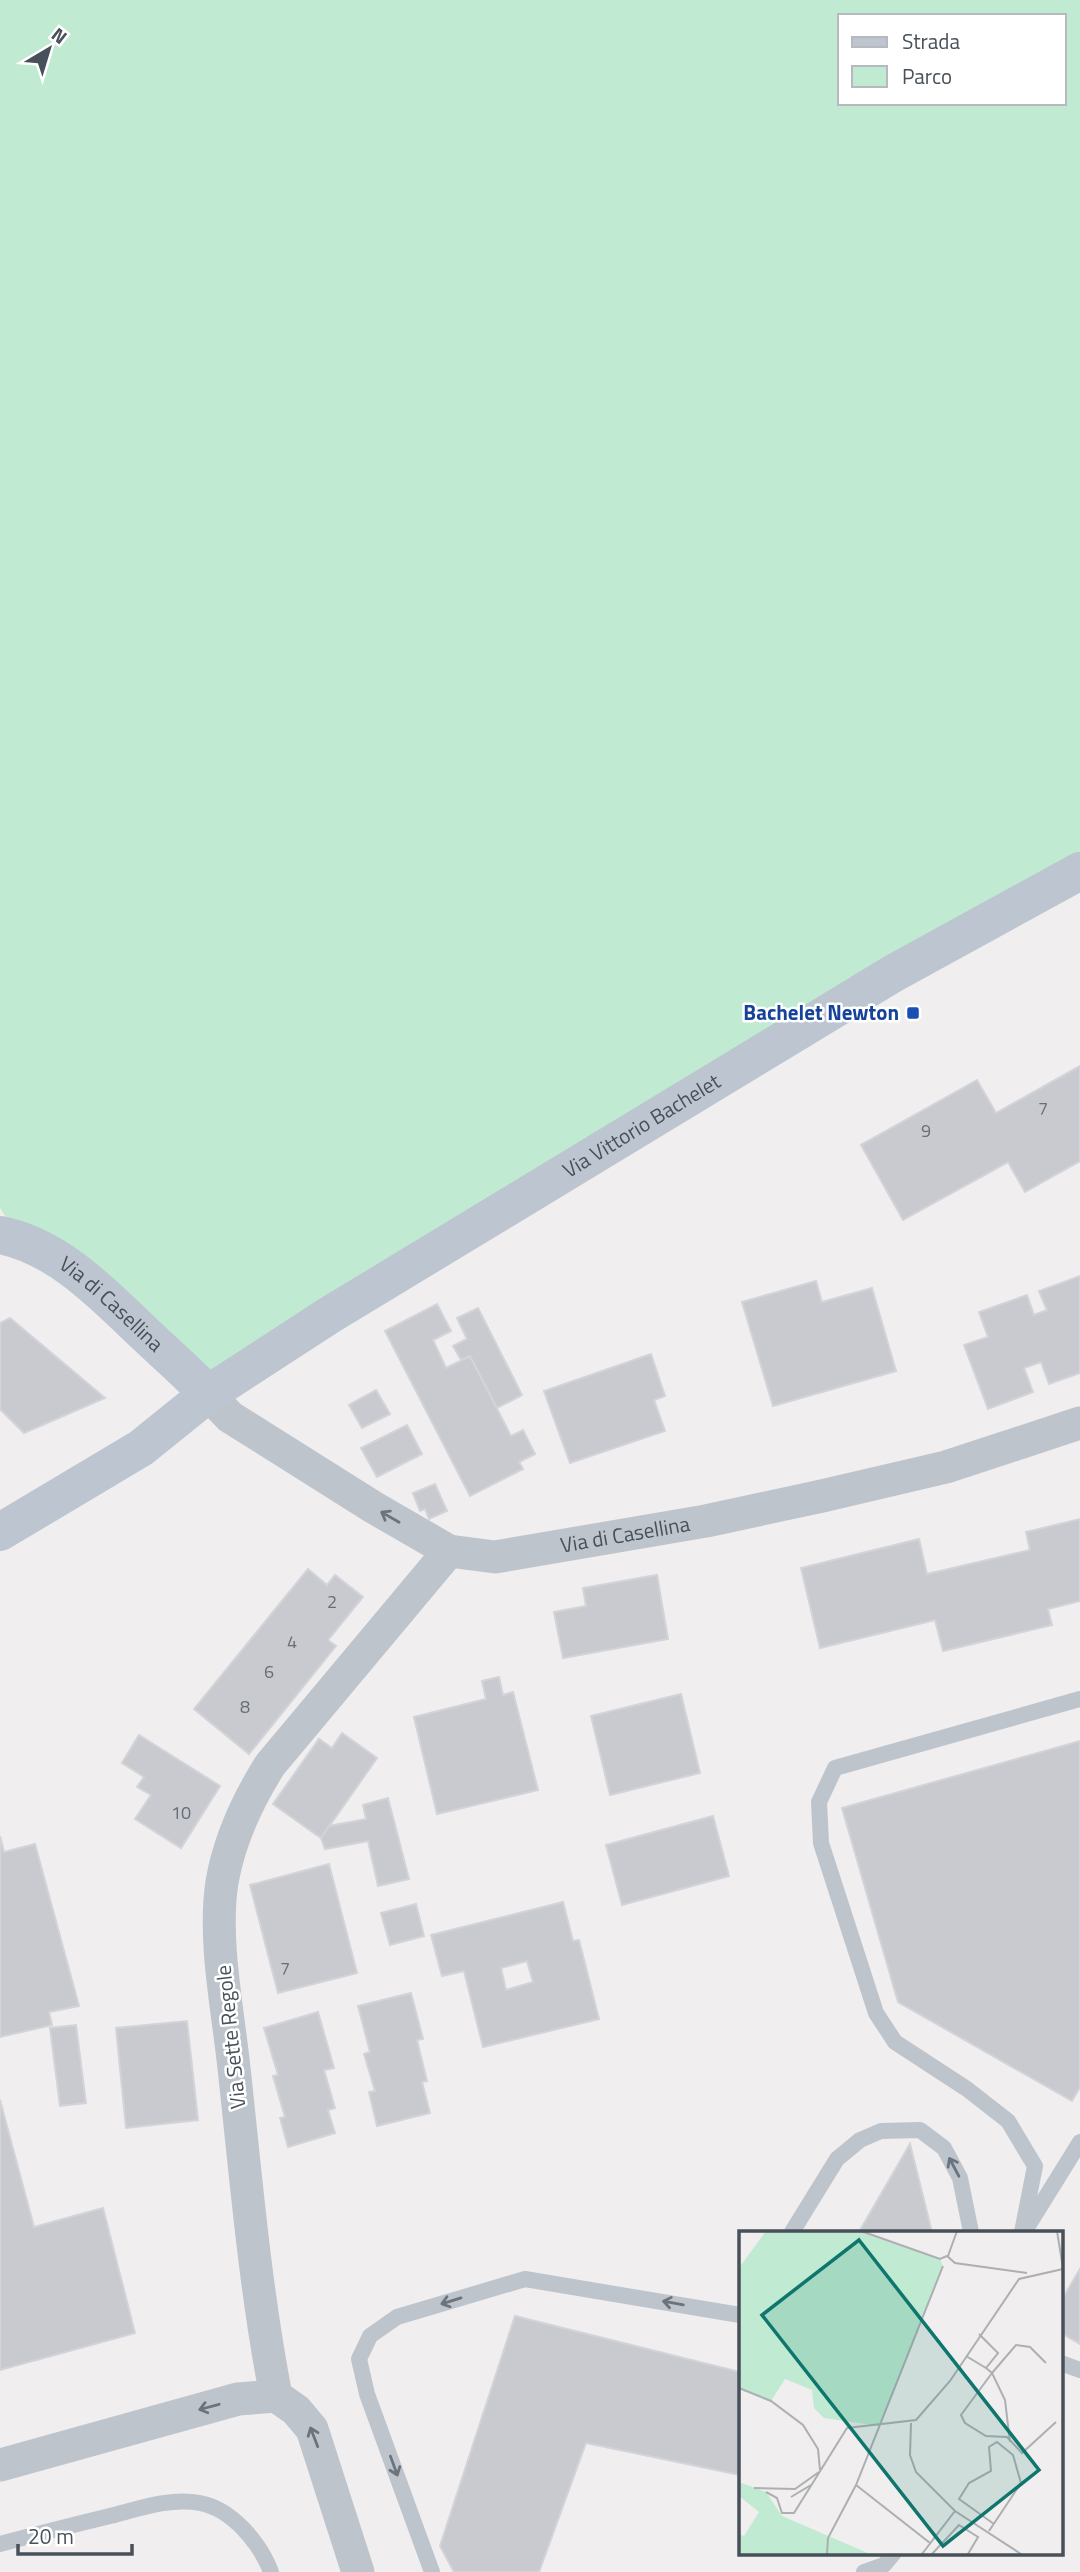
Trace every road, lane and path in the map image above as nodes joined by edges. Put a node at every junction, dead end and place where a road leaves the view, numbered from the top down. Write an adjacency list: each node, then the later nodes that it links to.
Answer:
1 (1080, 870): 3 (street, Via Vittorio Bachelet)
2 (0, 1235): 3 (street, Via di Casellina)
3 (208, 1394): 5 (street); 6 (street, Via di Casellina, one-way to 3)
4 (1080, 1423): 6 (street, Via di Casellina)
5 (0, 1532)
6 (449, 1551): 16 (street, Via Sette Regole)
7 (1080, 1699): 11 (lane)
8 (1080, 2142): 12 (lane)
9 (793, 2231): 10 (lane, one-way to 9)
10 (971, 2231)
11 (1023, 2231)
12 (1024, 2231)
13 (739, 2315): 22 (lane, one-way to 22)
14 (1062, 2363): 15 (lane)
15 (1080, 2370)
16 (276, 2396): 17 (street, one-way to 17); 21 (street, one-way to 16)
17 (0, 2465)
18 (0, 2544): 20 (lane)
19 (893, 2554): 23 (lane)
20 (271, 2572)
21 (358, 2572)
22 (432, 2572)
23 (864, 2572)

